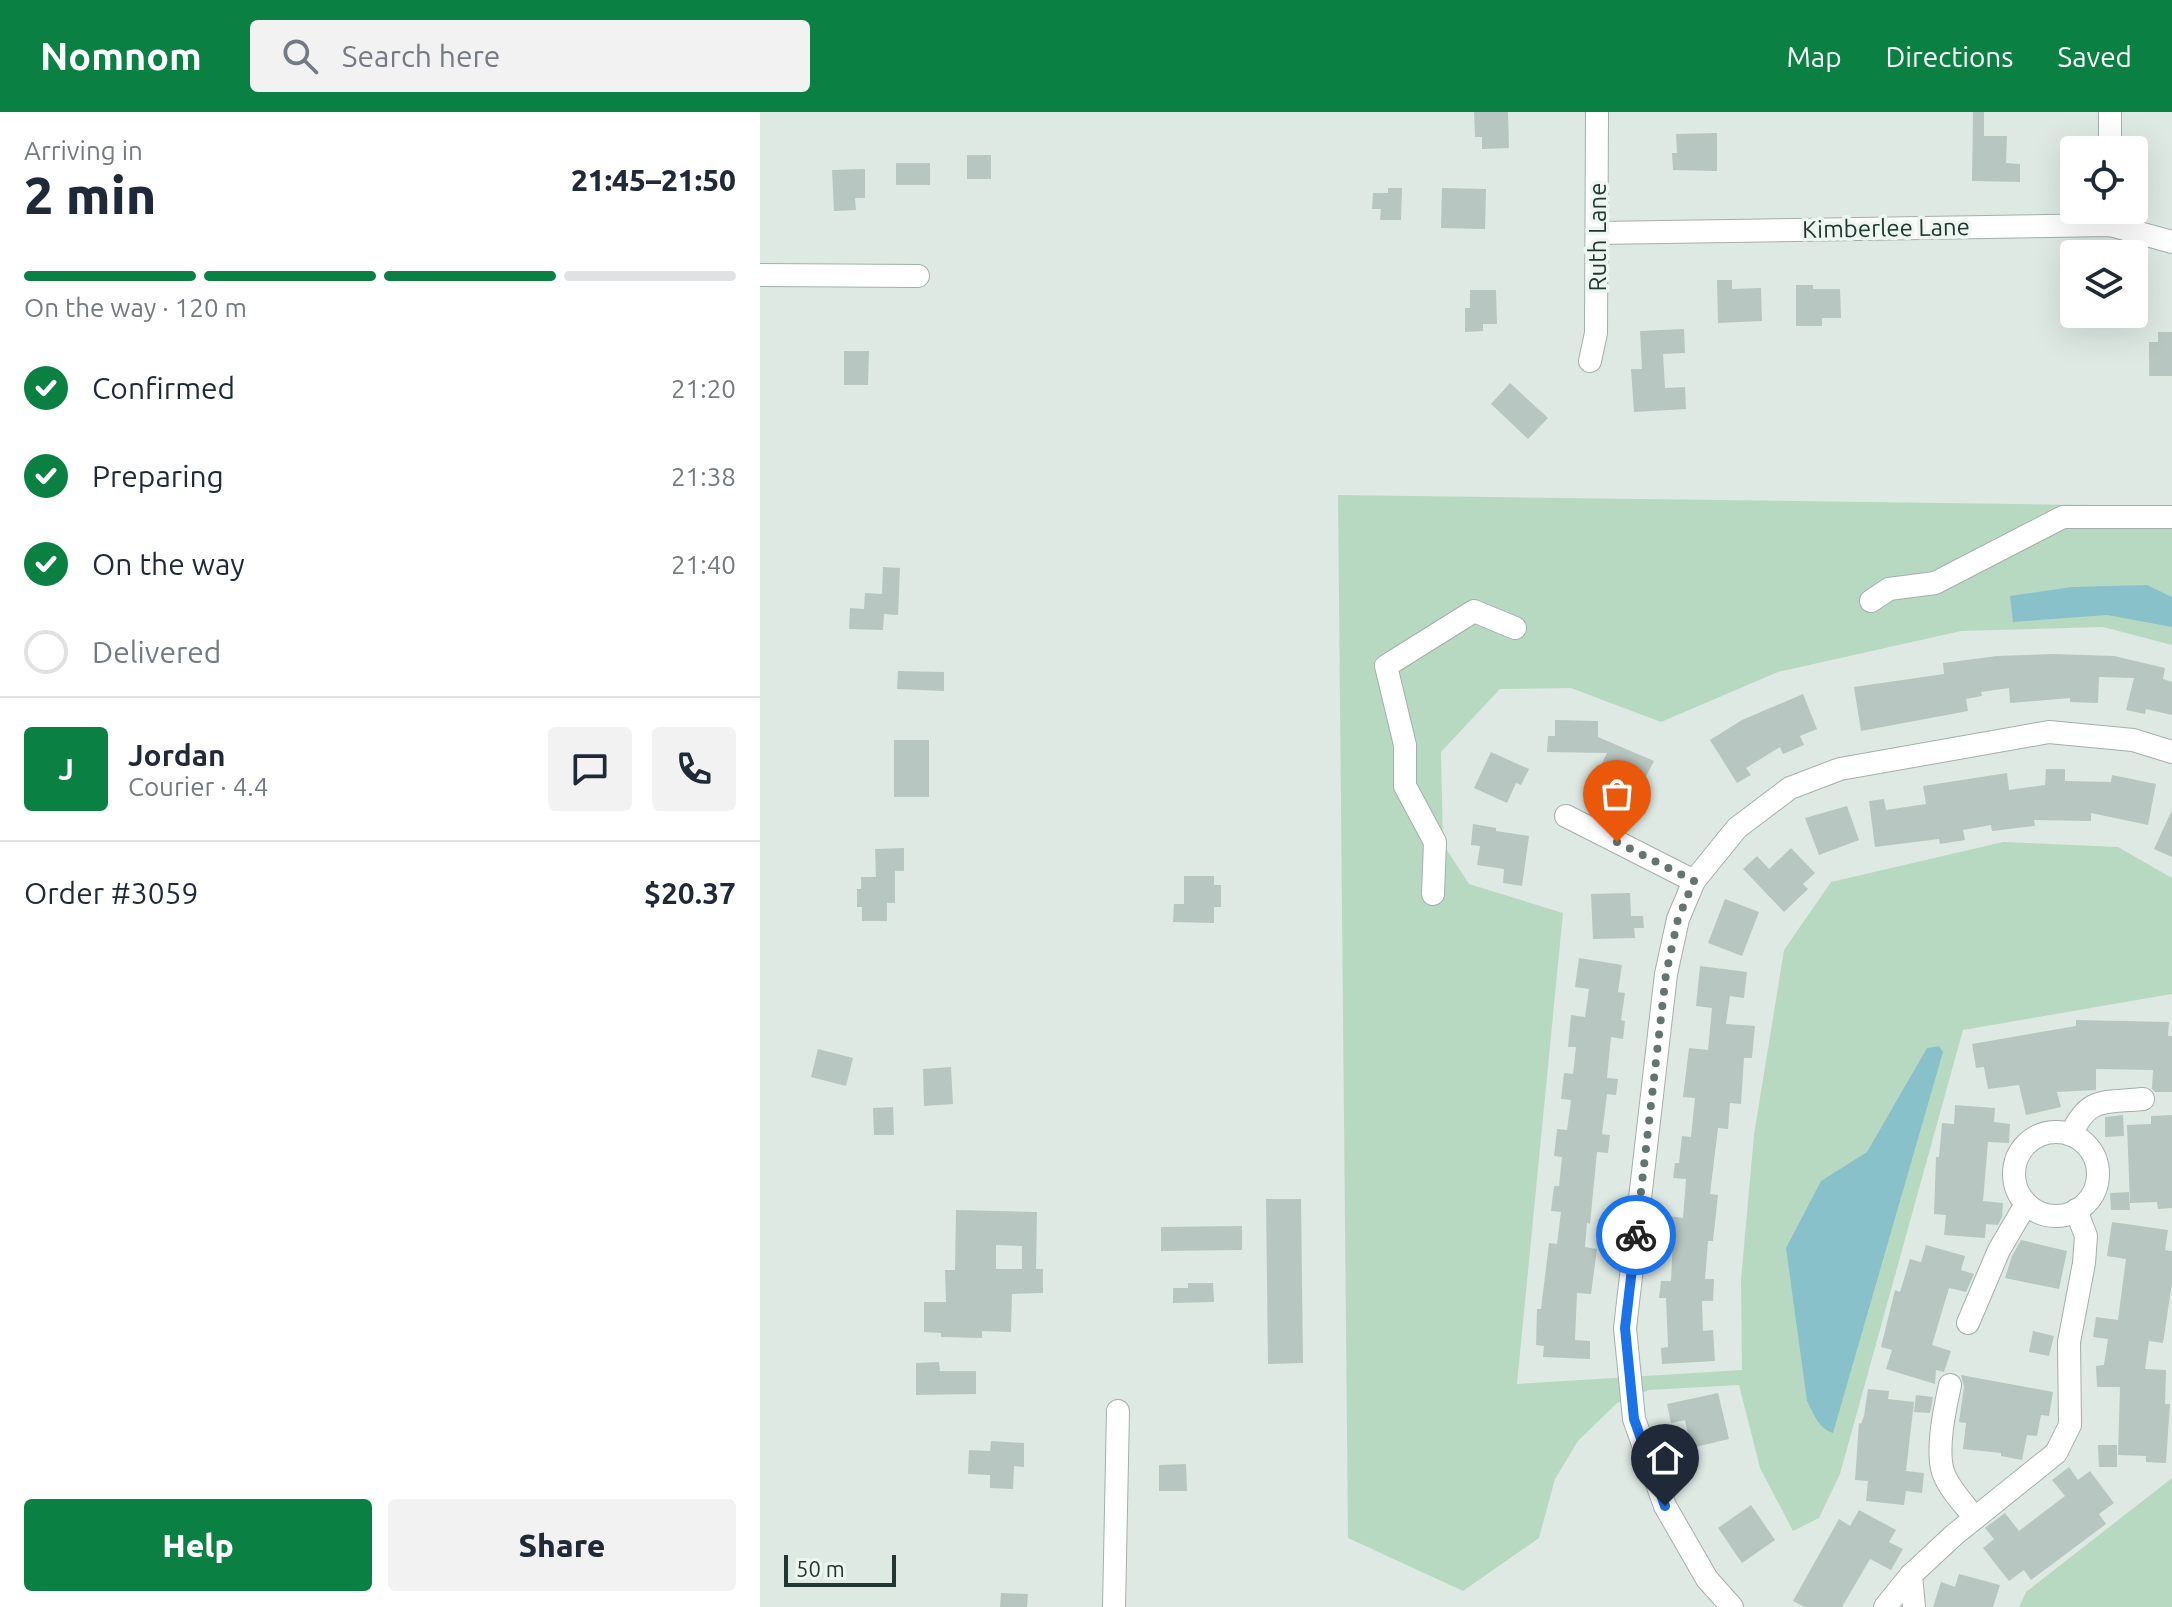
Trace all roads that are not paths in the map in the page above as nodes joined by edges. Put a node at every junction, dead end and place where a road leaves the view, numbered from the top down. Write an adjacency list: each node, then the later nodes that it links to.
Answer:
1 (1597, 112): 6 (street, Ruth Lane)
2 (2110, 112): 3 (street)
3 (2110, 136)
4 (2060, 219): 6 (street, Kimberlee Lane)
5 (2127, 224): 7 (street, Kimberlee Lane)
6 (1597, 233): 10 (street, Ruth Lane)
7 (2172, 242)
8 (760, 275): 9 (street)
9 (918, 276)
10 (1590, 361)
11 (2172, 517): 12 (street)
12 (1871, 601)
13 (1515, 628): 17 (street)
14 (2172, 752): 16 (street)
15 (1566, 816): 16 (street)
16 (1694, 881): 28 (street)
17 (1433, 894)
18 (2143, 1099): 19 (street)
19 (2071, 1135): 20 (street); 21 (street)
20 (2026, 1204): 21 (street); 22 (street)
21 (2076, 1210): 25 (street)
22 (1968, 1323)
23 (1950, 1385): 25 (street)
24 (1118, 1411): 27 (street)
25 (1975, 1518): 26 (street)
26 (1911, 1575): 29 (street); 30 (street)
27 (1114, 1607)
28 (1732, 1607)
29 (1885, 1607)
30 (1914, 1607)

